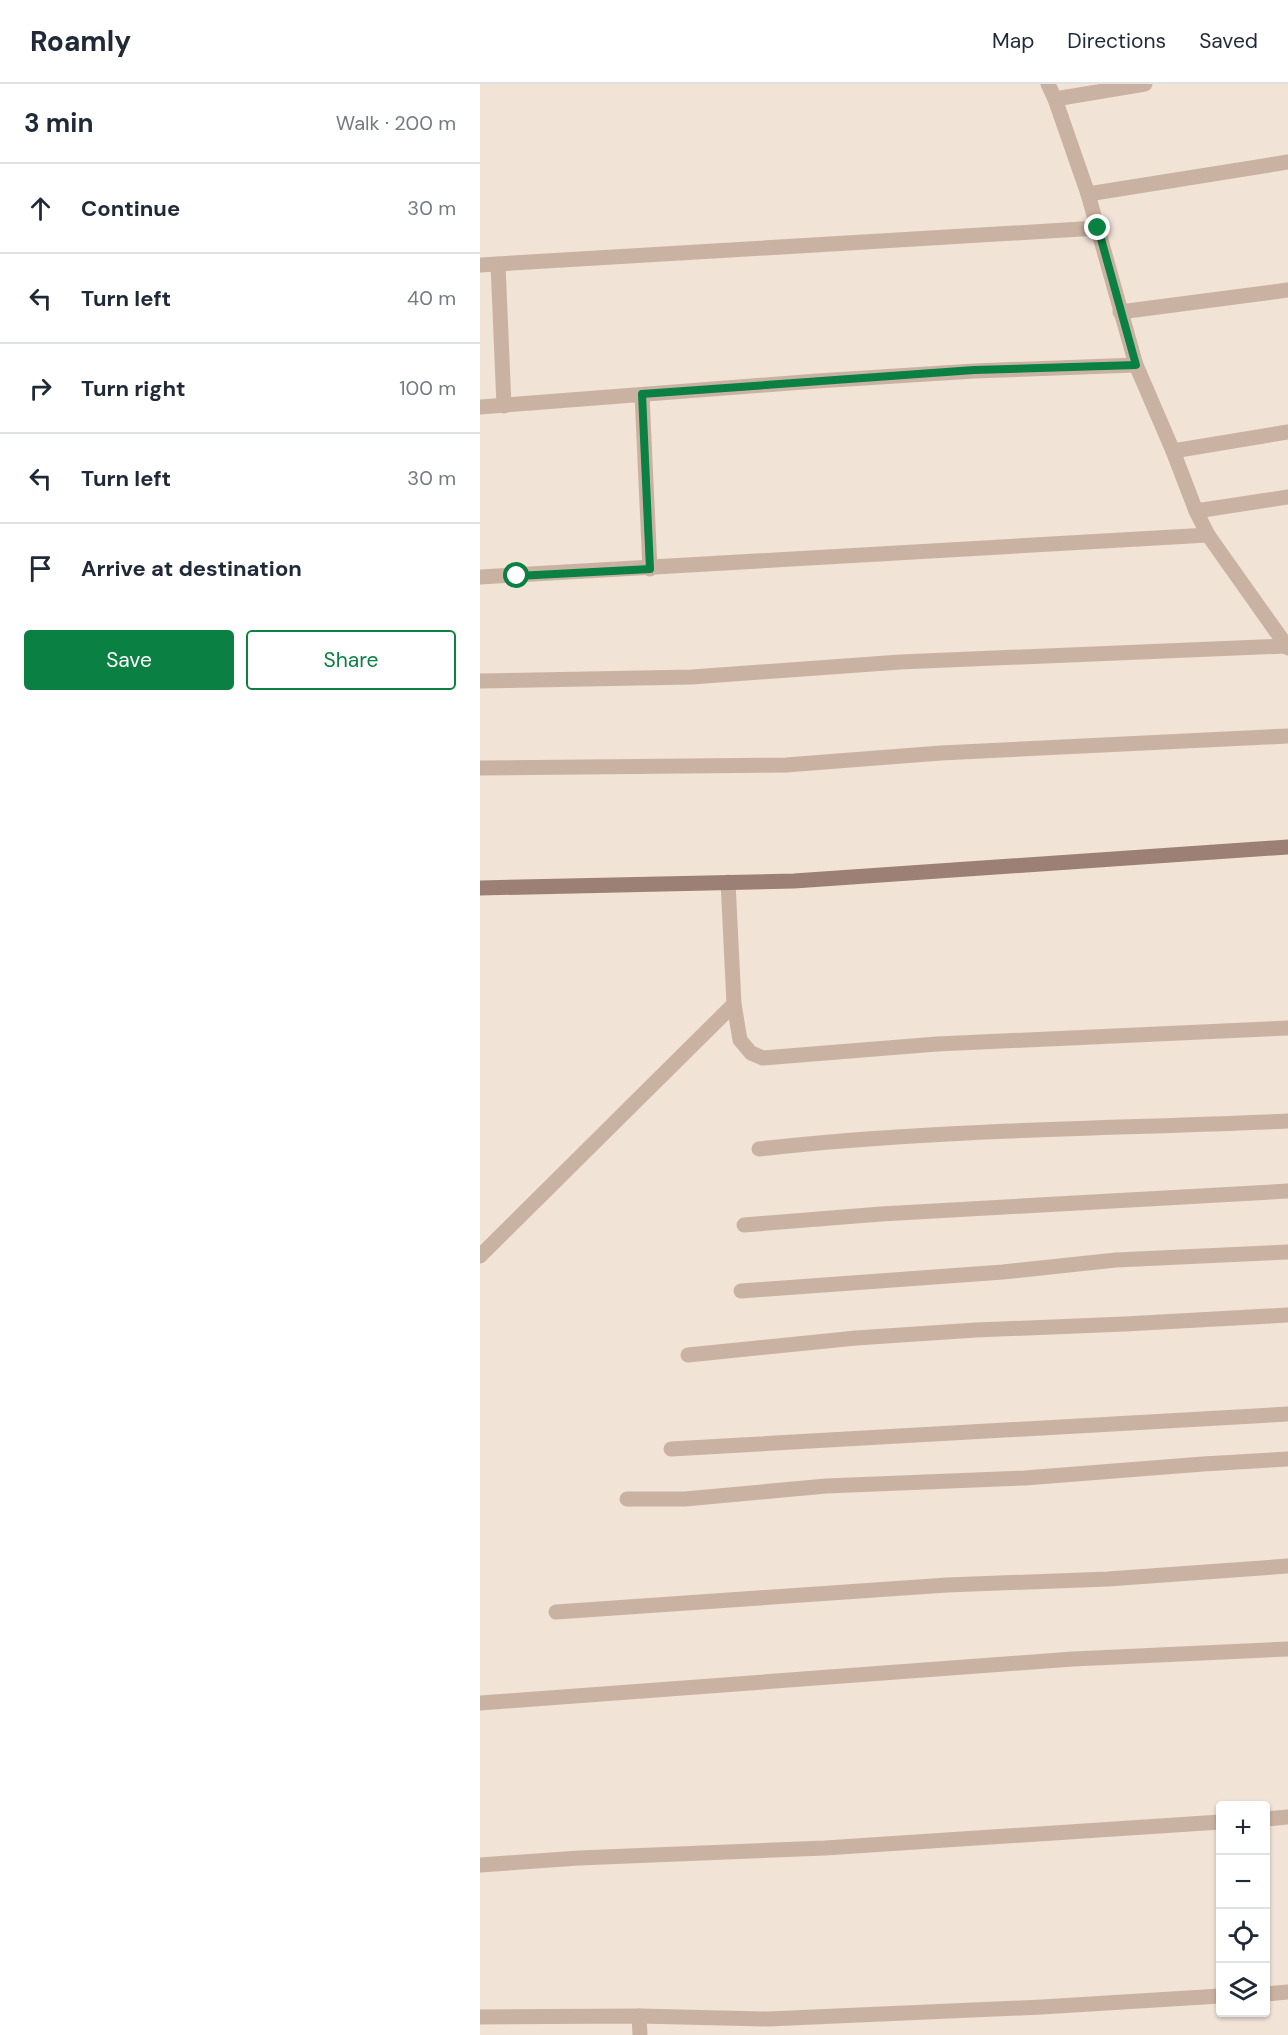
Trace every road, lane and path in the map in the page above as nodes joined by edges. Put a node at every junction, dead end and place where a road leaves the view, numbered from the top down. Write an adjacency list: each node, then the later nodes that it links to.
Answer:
1 (1048, 84): 3 (street)
2 (1145, 84): 3 (street)
3 (1055, 99): 5 (street)
4 (1288, 162): 5 (street)
5 (1088, 194): 6 (street)
6 (1098, 228): 7 (street); 10 (street)
7 (498, 264): 8 (street); 13 (street)
8 (480, 265)
9 (1288, 290): 10 (street)
10 (1120, 312): 11 (street)
11 (1136, 365): 12 (street); 16 (street)
12 (642, 394): 13 (street); 20 (street)
13 (504, 406): 14 (street)
14 (480, 407)
15 (1288, 432): 16 (street)
16 (1173, 451): 18 (street)
17 (1288, 497): 18 (street)
18 (1196, 511): 19 (street)
19 (1208, 535): 20 (street); 23 (street)
20 (650, 569): 21 (street)
21 (480, 577)
22 (1288, 620): 23 (street)
23 (1272, 623): 24 (street)
24 (1287, 647): 25 (street)
25 (480, 681)
26 (1288, 736): 27 (street)
27 (480, 768)
28 (1288, 847): 29 (street)
29 (728, 882): 30 (street); 31 (street)
30 (480, 888)
31 (734, 1004): 32 (street); 38 (street)
32 (1288, 1028)
33 (1288, 1121): 34 (street)
34 (759, 1149)
35 (1288, 1191): 36 (street)
36 (744, 1225)
37 (1288, 1252): 39 (street)
38 (480, 1256)
39 (741, 1292)
40 (1288, 1315): 41 (street)
41 (688, 1355)
42 (1288, 1414): 43 (street)
43 (671, 1449)
44 (1288, 1459): 45 (street)
45 (627, 1499)
46 (1288, 1566): 47 (street)
47 (556, 1612)
48 (1288, 1650): 49 (street)
49 (480, 1703)
50 (1288, 1817): 51 (street)
51 (1270, 1819)
52 (1216, 1822): 53 (street)
53 (480, 1865)
54 (1288, 1992): 55 (street)
55 (1270, 1994)
56 (1216, 1996): 59 (street)
57 (639, 2016): 58 (street); 59 (street); 60 (street)
58 (480, 2017)
59 (768, 2019): 61 (street)
60 (640, 2035)
61 (769, 2035)

